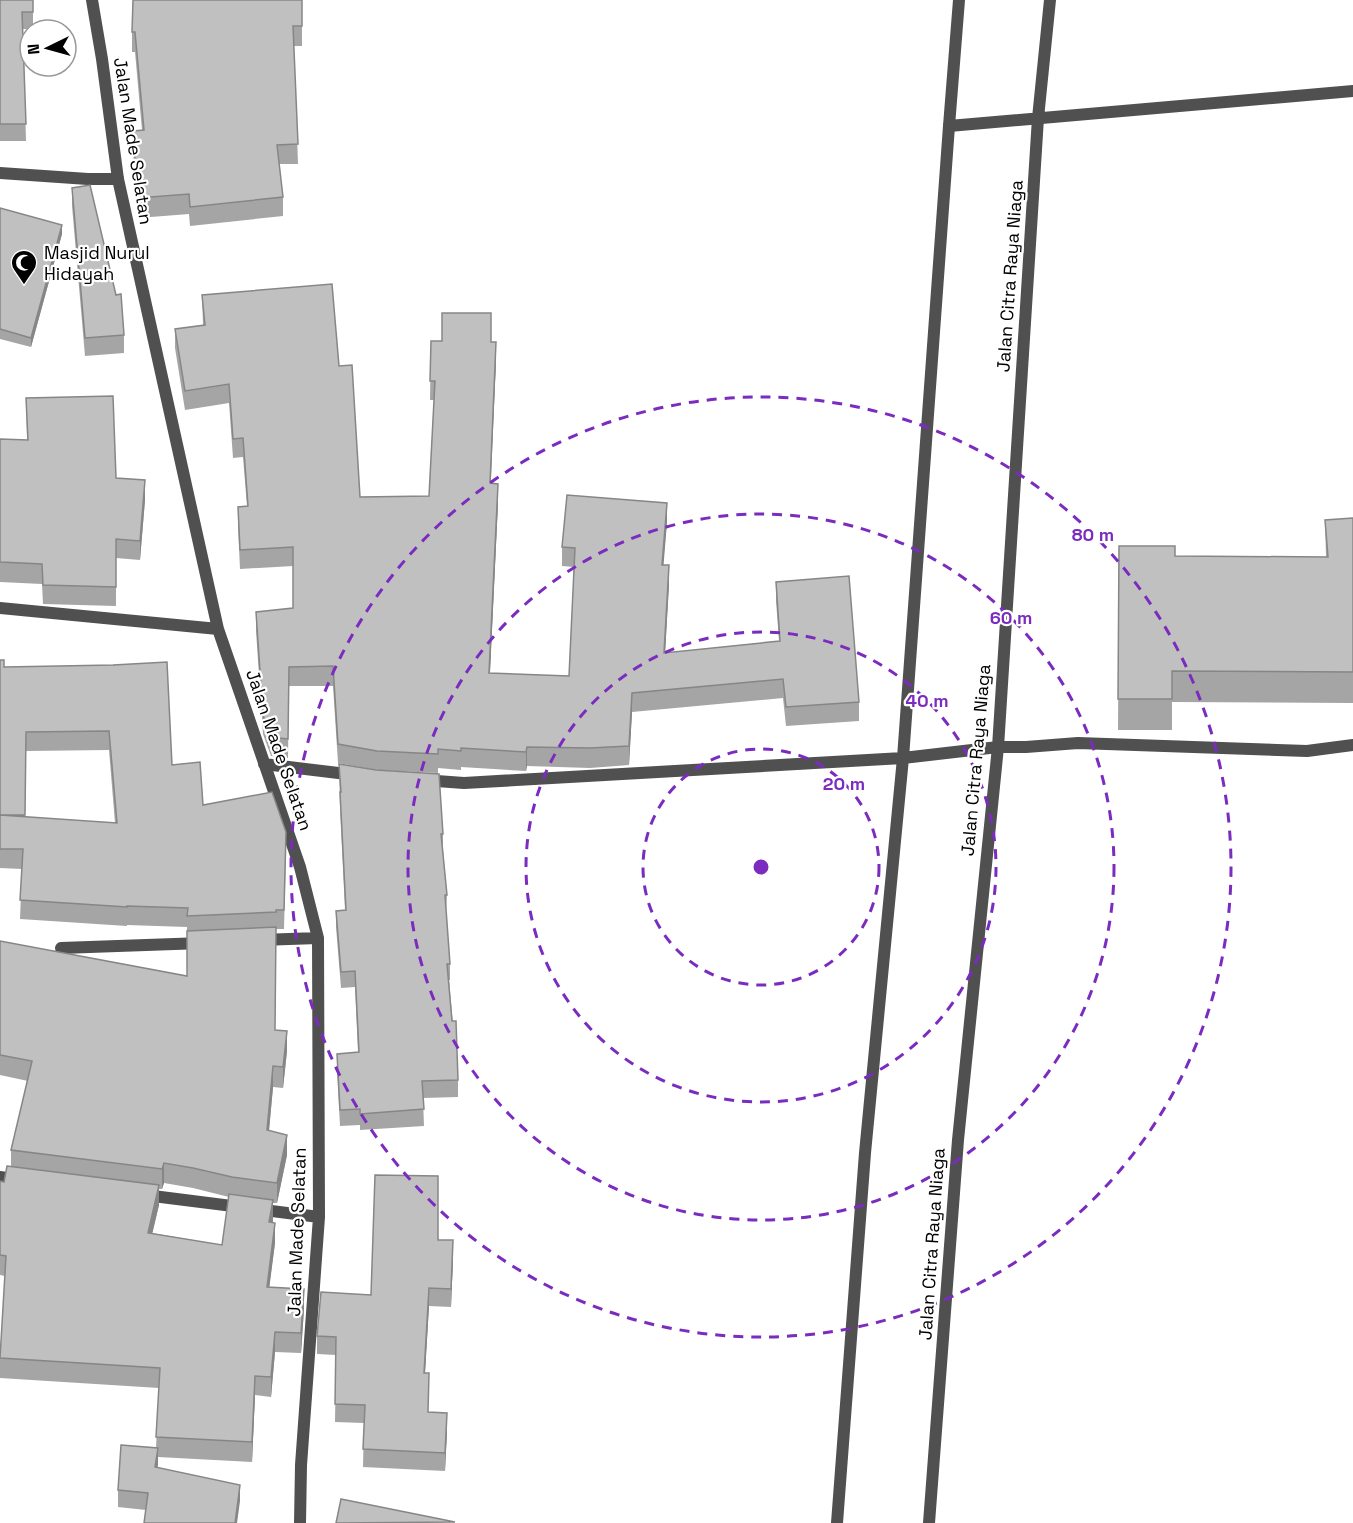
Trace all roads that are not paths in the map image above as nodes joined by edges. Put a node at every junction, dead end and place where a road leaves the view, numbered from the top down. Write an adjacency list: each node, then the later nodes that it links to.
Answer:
1 (92, 0): 8 (street, Jalan Made Selatan)
2 (958, 0): 6 (street)
3 (1050, 0): 5 (street, Jalan Citra Raya Niaga)
4 (1353, 91): 5 (street)
5 (1038, 118): 6 (street); 12 (street, Jalan Citra Raya Niaga)
6 (949, 126): 13 (street)
7 (0, 173): 8 (street)
8 (117, 179): 10 (street, Jalan Made Selatan)
9 (0, 608): 10 (street)
10 (218, 629): 14 (street, Jalan Made Selatan)
11 (1353, 745): 12 (street)
12 (998, 747): 13 (street); 27 (street, Jalan Citra Raya Niaga)
13 (903, 758): 16 (street); 26 (street)
14 (264, 764): 15 (street); 17 (street, Jalan Made Selatan)
15 (367, 776)
16 (409, 780)
17 (318, 938): 18 (street); 24 (street, Jalan Made Selatan)
18 (248, 941)
19 (213, 942): 20 (street)
20 (61, 948)
21 (0, 1177): 22 (street)
22 (36, 1182)
23 (130, 1193): 24 (street)
24 (319, 1217): 25 (street, Jalan Made Selatan)
25 (300, 1523)
26 (837, 1523)
27 (929, 1523)

